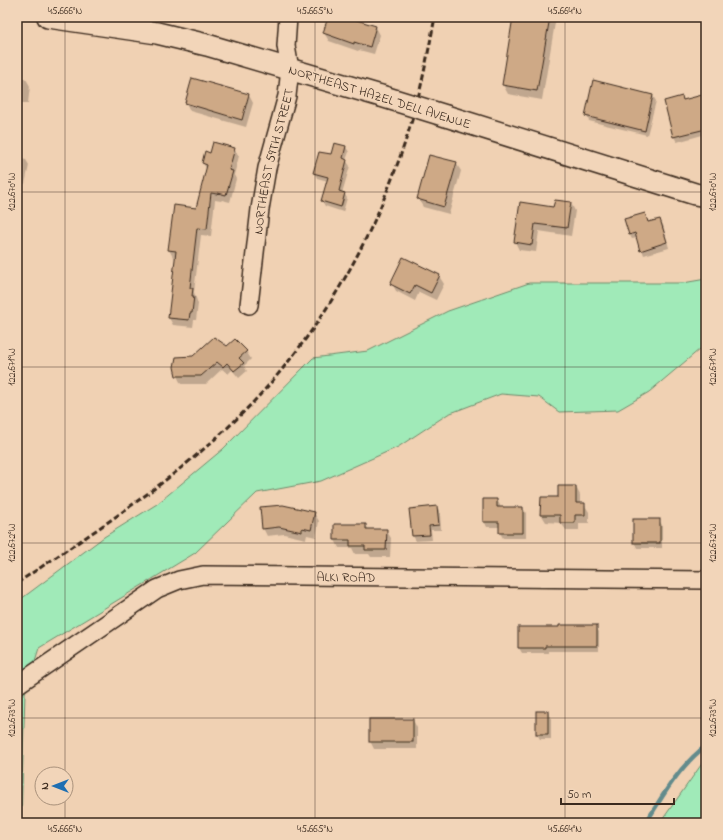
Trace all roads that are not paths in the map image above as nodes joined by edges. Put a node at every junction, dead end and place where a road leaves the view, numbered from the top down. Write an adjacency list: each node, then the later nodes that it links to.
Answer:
1 (48, 17): 3 (street, NORTHEAST HAZEL DELL AVENUE)
2 (288, 17): 3 (street, NORTHEAST 59TH STREET)
3 (290, 69): 4 (street, NORTHEAST HAZEL DELL AVENUE, bridge); 5 (street, NORTHEAST 59TH STREET)
4 (706, 196)
5 (249, 305)
6 (706, 580): 7 (street, ALKI ROAD)
7 (17, 685)

